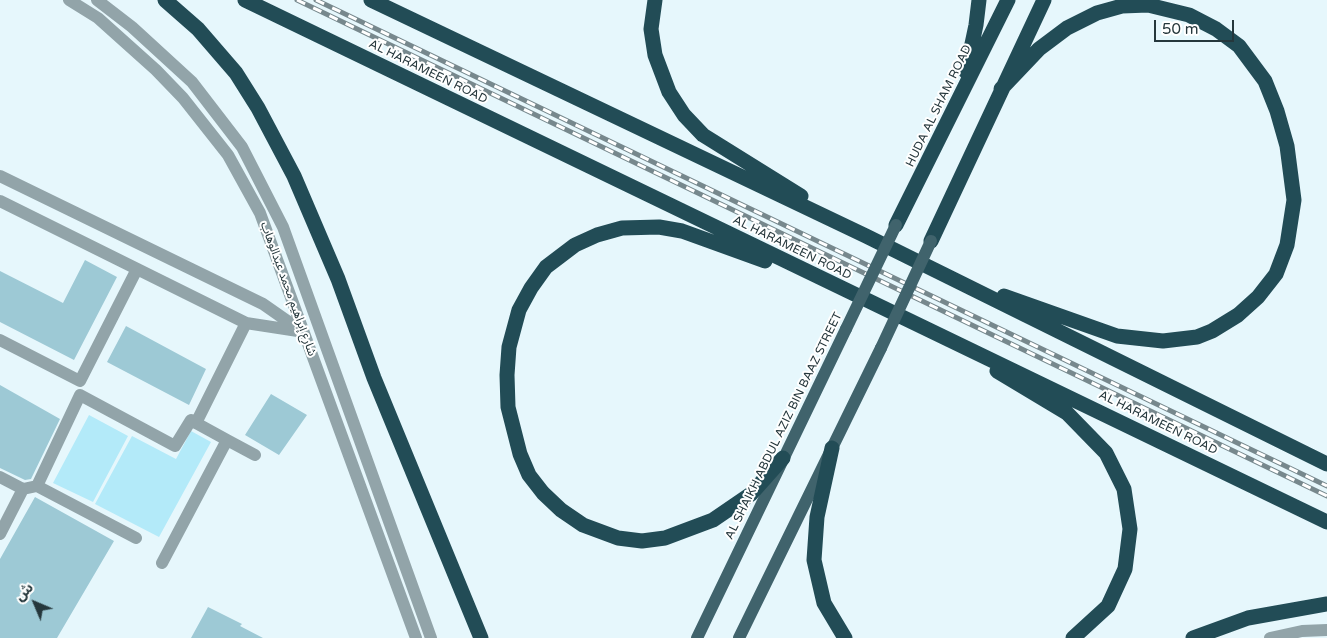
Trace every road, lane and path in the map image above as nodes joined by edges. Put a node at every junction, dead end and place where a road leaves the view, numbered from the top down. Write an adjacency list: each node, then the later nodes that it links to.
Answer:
1 (69, 0): 22 (street, شارع إبراهيم محمد عبدالوهاب)
2 (97, 0): 42 (street)
3 (165, 0): 43 (highway)
4 (245, 0): 19 (highway, AL HARAMEEN ROAD)
5 (372, 0): 15 (highway)
6 (655, 0): 15 (highway)
7 (979, 0): 11 (highway)
8 (1008, 0): 11 (highway, HUDA AL SHAM ROAD)
9 (1044, 0): 10 (highway)
10 (1001, 89): 16 (highway); 18 (highway)
11 (960, 98): 14 (highway, HUDA AL SHAM ROAD)
12 (0, 176): 22 (street)
13 (0, 201): 17 (street)
14 (896, 225): 30 (main road, AL SHAIKH ABDUL AZIZ BIN BAAZ STREET, bridge)
15 (866, 236): 18 (highway)
16 (931, 241): 28 (main road, bridge)
17 (136, 269): 21 (street); 24 (street)
18 (944, 275): 31 (highway)
19 (844, 290): 20 (highway, AL HARAMEEN ROAD); 30 (highway)
20 (914, 322): 35 (highway, AL HARAMEEN ROAD); 47 (highway)
21 (246, 323): 22 (street); 26 (street)
22 (303, 332): 41 (street, شارع إبراهيم محمد عبدالوهاب)
23 (0, 340): 24 (street)
24 (80, 381): 25 (street)
25 (80, 395): 26 (street); 33 (street)
26 (196, 422): 27 (street)
27 (227, 440): 29 (street); 38 (street)
28 (832, 448): 45 (main road); 46 (highway)
29 (255, 455)
30 (783, 458): 44 (main road, AL SHAIKH ABDUL AZIZ BIN BAAZ STREET)
31 (1327, 464)
32 (0, 477): 34 (street)
33 (37, 486): 34 (street); 37 (street)
34 (23, 489): 36 (street)
35 (1327, 522)
36 (0, 534)
37 (136, 538)
38 (162, 563)
39 (1327, 604): 48 (highway)
40 (1327, 630): 49 (street)
41 (416, 638)
42 (431, 638)
43 (481, 638)
44 (697, 638)
45 (740, 638)
46 (845, 638)
47 (1073, 638)
48 (1193, 638)
49 (1270, 638)

